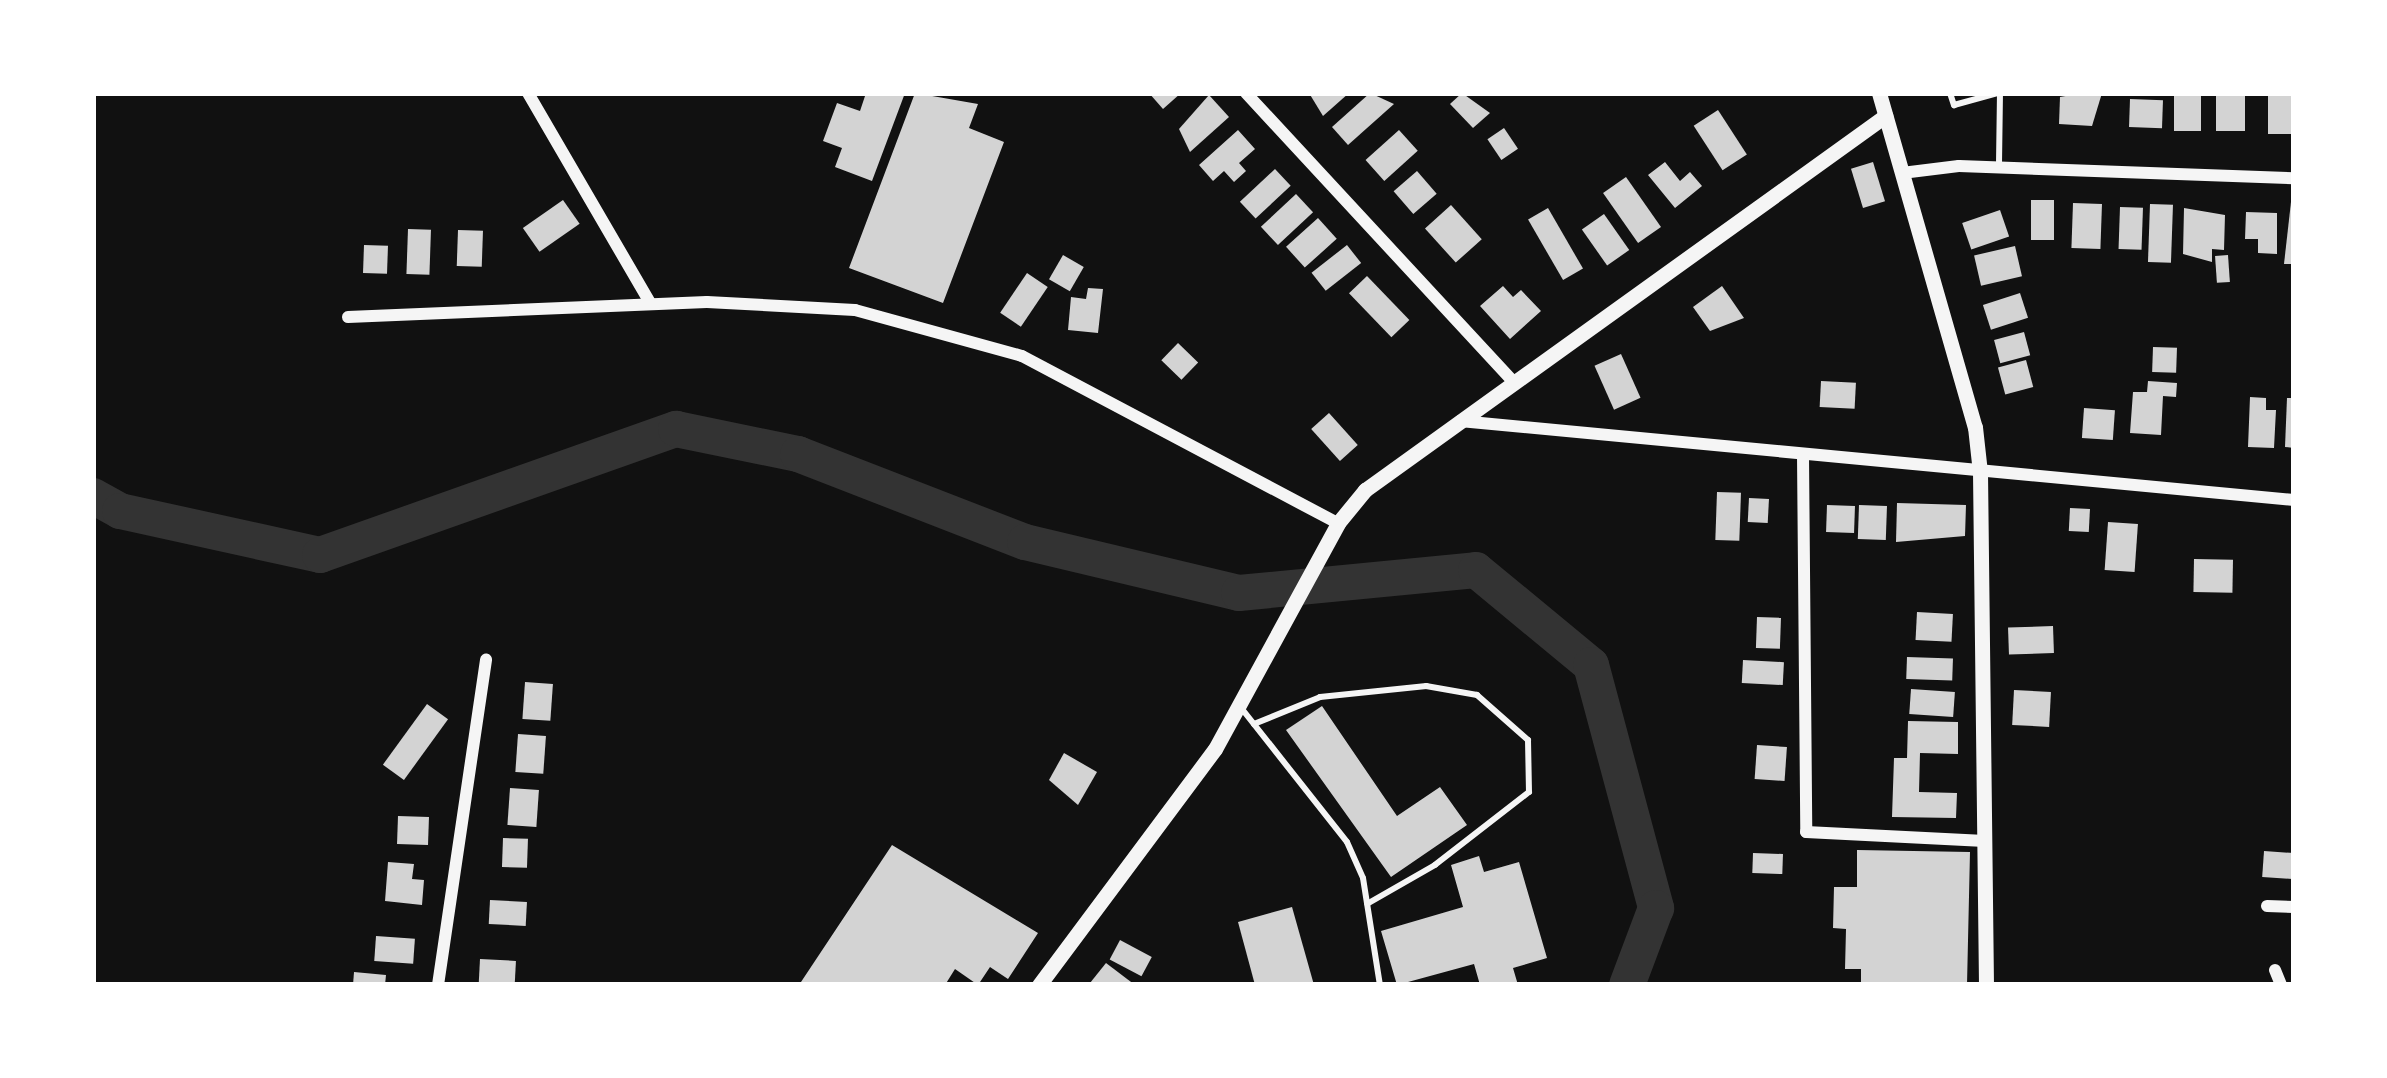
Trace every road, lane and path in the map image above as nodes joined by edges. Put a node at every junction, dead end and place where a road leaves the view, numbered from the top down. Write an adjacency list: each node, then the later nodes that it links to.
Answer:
1 (527, 93): 10 (street)
2 (1246, 93): 12 (street)
3 (1879, 93): 6 (street)
4 (1951, 93): 5 (lane)
5 (1999, 93): 7 (lane)
6 (1885, 116): 8 (street); 12 (street)
7 (1998, 168): 8 (street); 9 (street)
8 (1902, 173): 15 (street)
9 (2294, 178)
10 (650, 303): 11 (street); 17 (street)
11 (348, 316)
12 (1513, 381): 13 (street)
13 (1460, 421): 14 (street); 17 (street)
14 (1803, 455): 15 (street); 21 (street)
15 (1980, 472): 16 (street); 21 (street)
16 (2294, 500)
17 (1334, 531): 19 (street)
18 (486, 660): 26 (street)
19 (1240, 706): 20 (lane); 27 (street)
20 (1254, 724): 22 (lane); 22 (lane)
21 (1985, 841): 29 (street)
22 (1367, 904): 28 (lane)
23 (2267, 906): 24 (street)
24 (2294, 907)
25 (2276, 970): 30 (street)
26 (438, 985)
27 (1039, 985)
28 (1380, 985)
29 (1987, 985)
30 (2281, 985)

